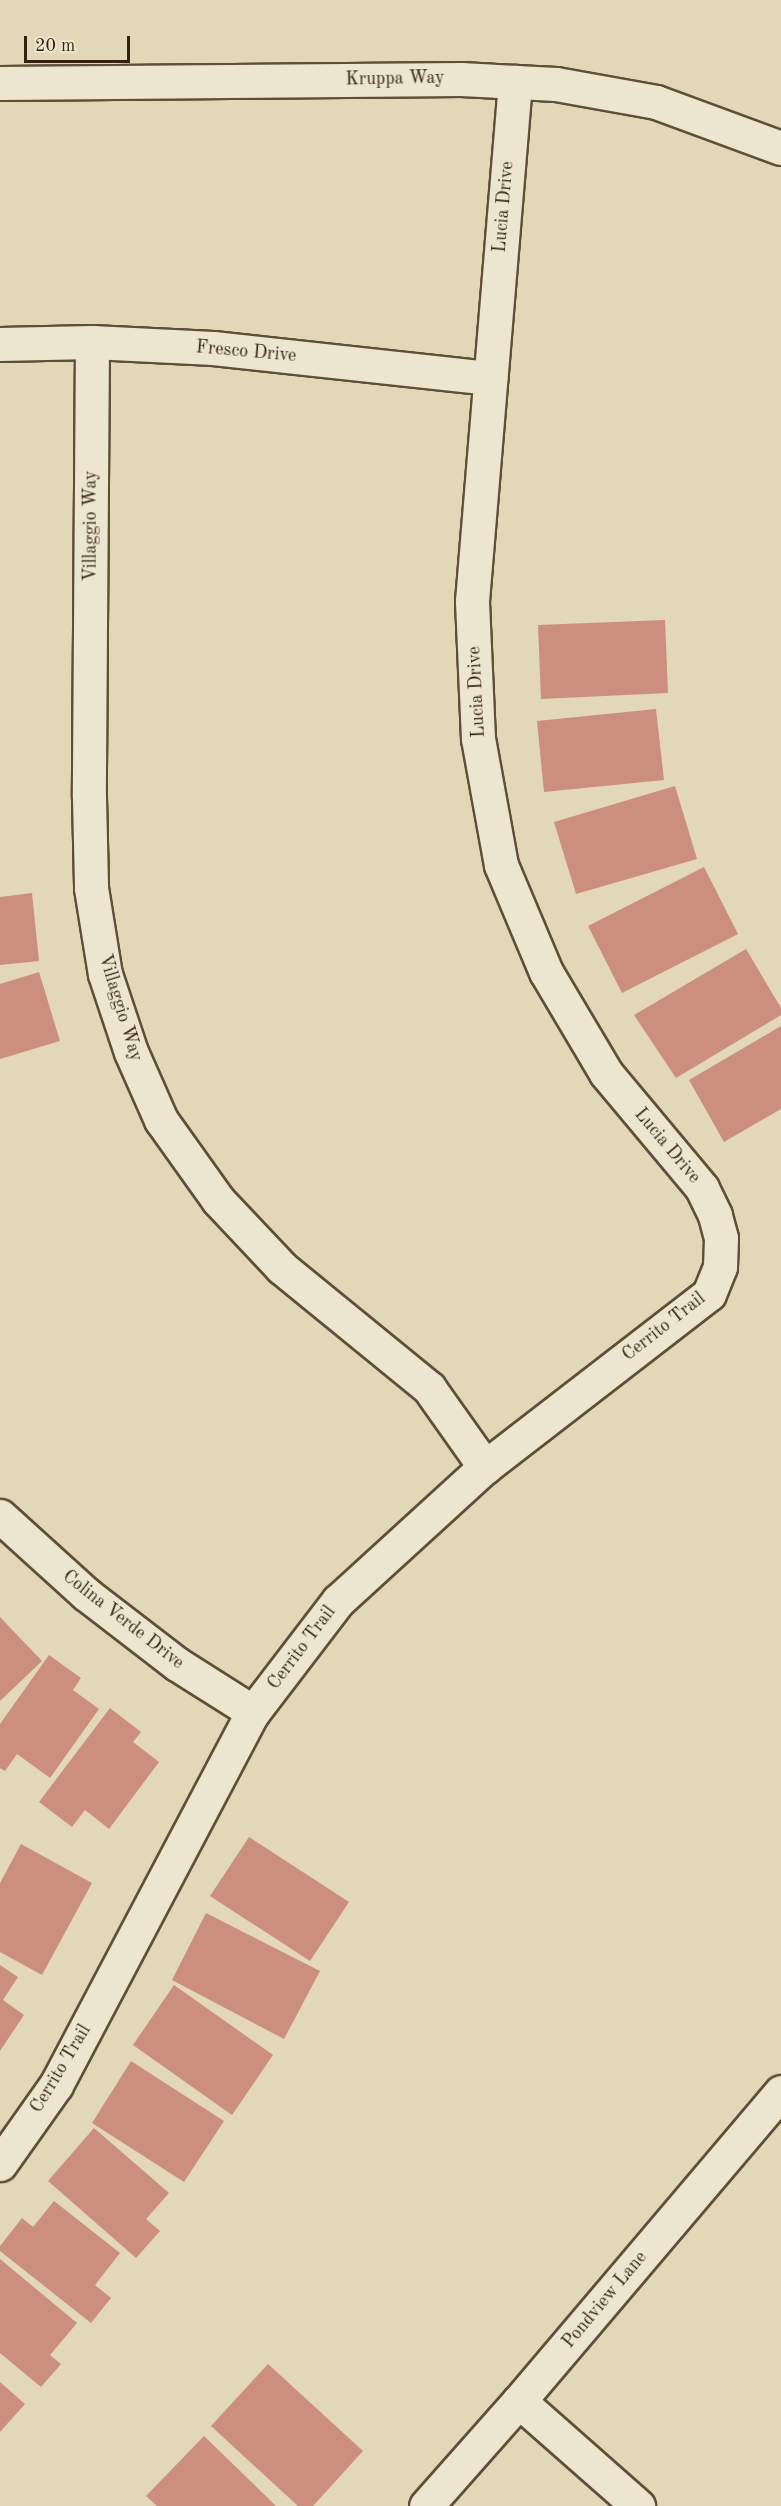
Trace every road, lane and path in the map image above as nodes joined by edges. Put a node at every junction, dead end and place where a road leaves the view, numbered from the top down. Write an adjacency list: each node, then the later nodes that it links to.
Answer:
1 (515, 82): 2 (street, Kruppa Way); 3 (street, Kruppa Way); 6 (street, Lucia Drive)
2 (0, 83)
3 (781, 148)
4 (92, 342): 5 (street, Fresco Drive); 6 (street, Fresco Drive); 8 (street, Villaggio Way)
5 (0, 344)
6 (490, 378): 7 (street, Lucia Drive)
7 (721, 1238): 8 (street, Cerrito Trail)
8 (485, 1467): 10 (street, Cerrito Trail)
9 (0, 1516): 10 (street, Colina Verde Drive)
10 (253, 1712): 12 (street, Cerrito Trail)
11 (781, 2092): 13 (street, Pondview Lane)
12 (0, 2164)
13 (519, 2401): 14 (street, Pondview Lane); 15 (street)
14 (426, 2506)
15 (638, 2506)

